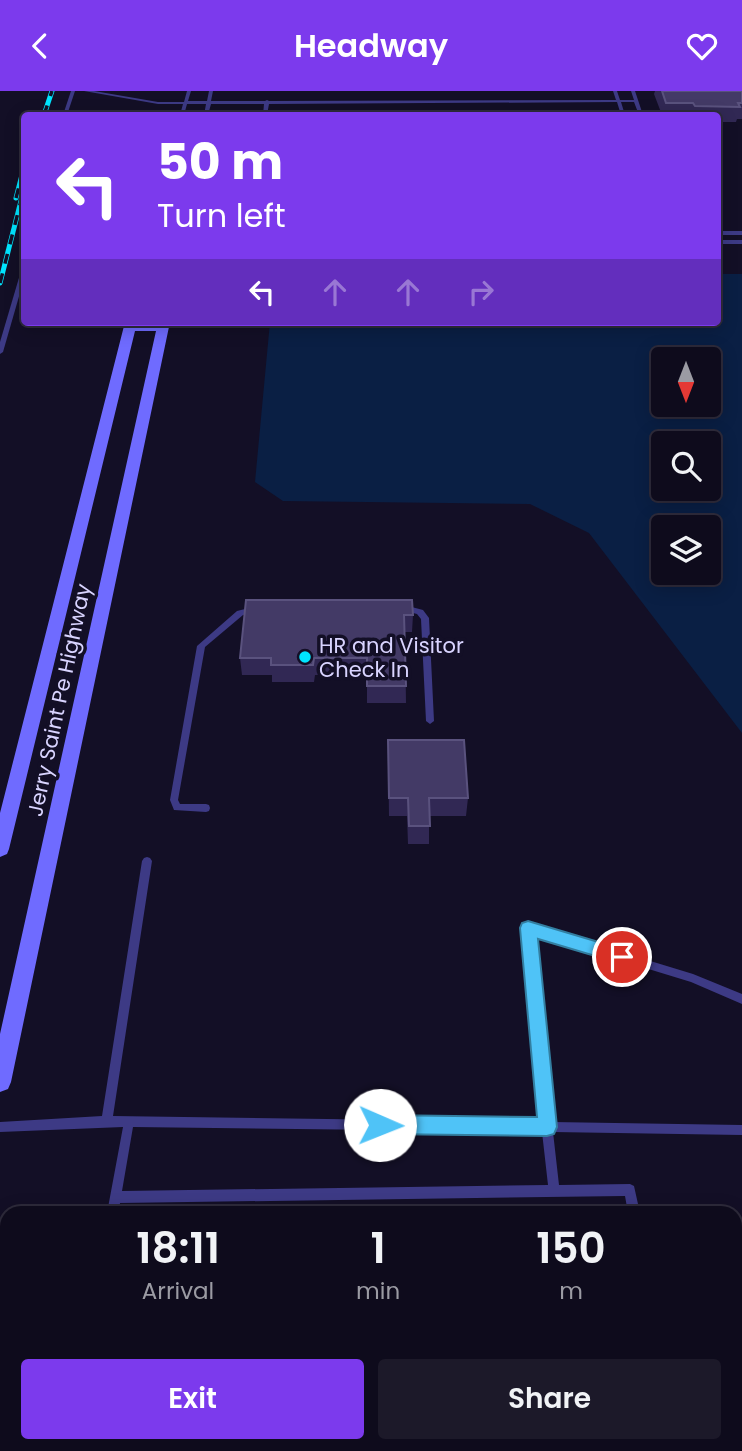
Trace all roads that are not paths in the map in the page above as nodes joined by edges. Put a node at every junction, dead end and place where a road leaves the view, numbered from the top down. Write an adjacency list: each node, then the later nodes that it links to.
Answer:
1 (73, 91): 12 (lane)
2 (86, 91): 11 (lane)
3 (188, 91): 11 (lane)
4 (211, 91): 7 (lane)
5 (615, 91): 9 (lane)
6 (633, 91): 10 (lane)
7 (209, 101): 8 (lane); 11 (lane); 14 (lane)
8 (267, 101): 9 (lane); 15 (lane)
9 (618, 101): 10 (lane); 16 (lane)
10 (636, 101): 17 (lane)
11 (186, 102): 13 (lane)
12 (66, 112)
13 (183, 112)
14 (207, 112)
15 (265, 112)
16 (622, 112)
17 (640, 112)
18 (721, 233): 19 (lane)
19 (742, 233)
20 (721, 242): 21 (lane)
21 (742, 242)
22 (21, 281): 25 (lane)
23 (130, 326): 30 (main road, Jerry Saint Pe Highway)
24 (164, 326): 33 (main road, Jerry Saint Pe Highway)
25 (0, 352)
26 (397, 608): 28 (lane)
27 (262, 609): 29 (lane)
28 (430, 721)
29 (206, 808)
30 (0, 849)
31 (147, 861): 34 (lane)
32 (742, 999): 37 (lane)
33 (0, 1082)
34 (107, 1121): 35 (lane); 36 (lane)
35 (129, 1121): 37 (lane); 40 (lane)
36 (0, 1127)
37 (547, 1127): 38 (lane); 39 (lane)
38 (742, 1130)
39 (554, 1190): 40 (lane); 42 (lane)
40 (115, 1197): 41 (lane)
41 (114, 1206)
42 (633, 1206)

